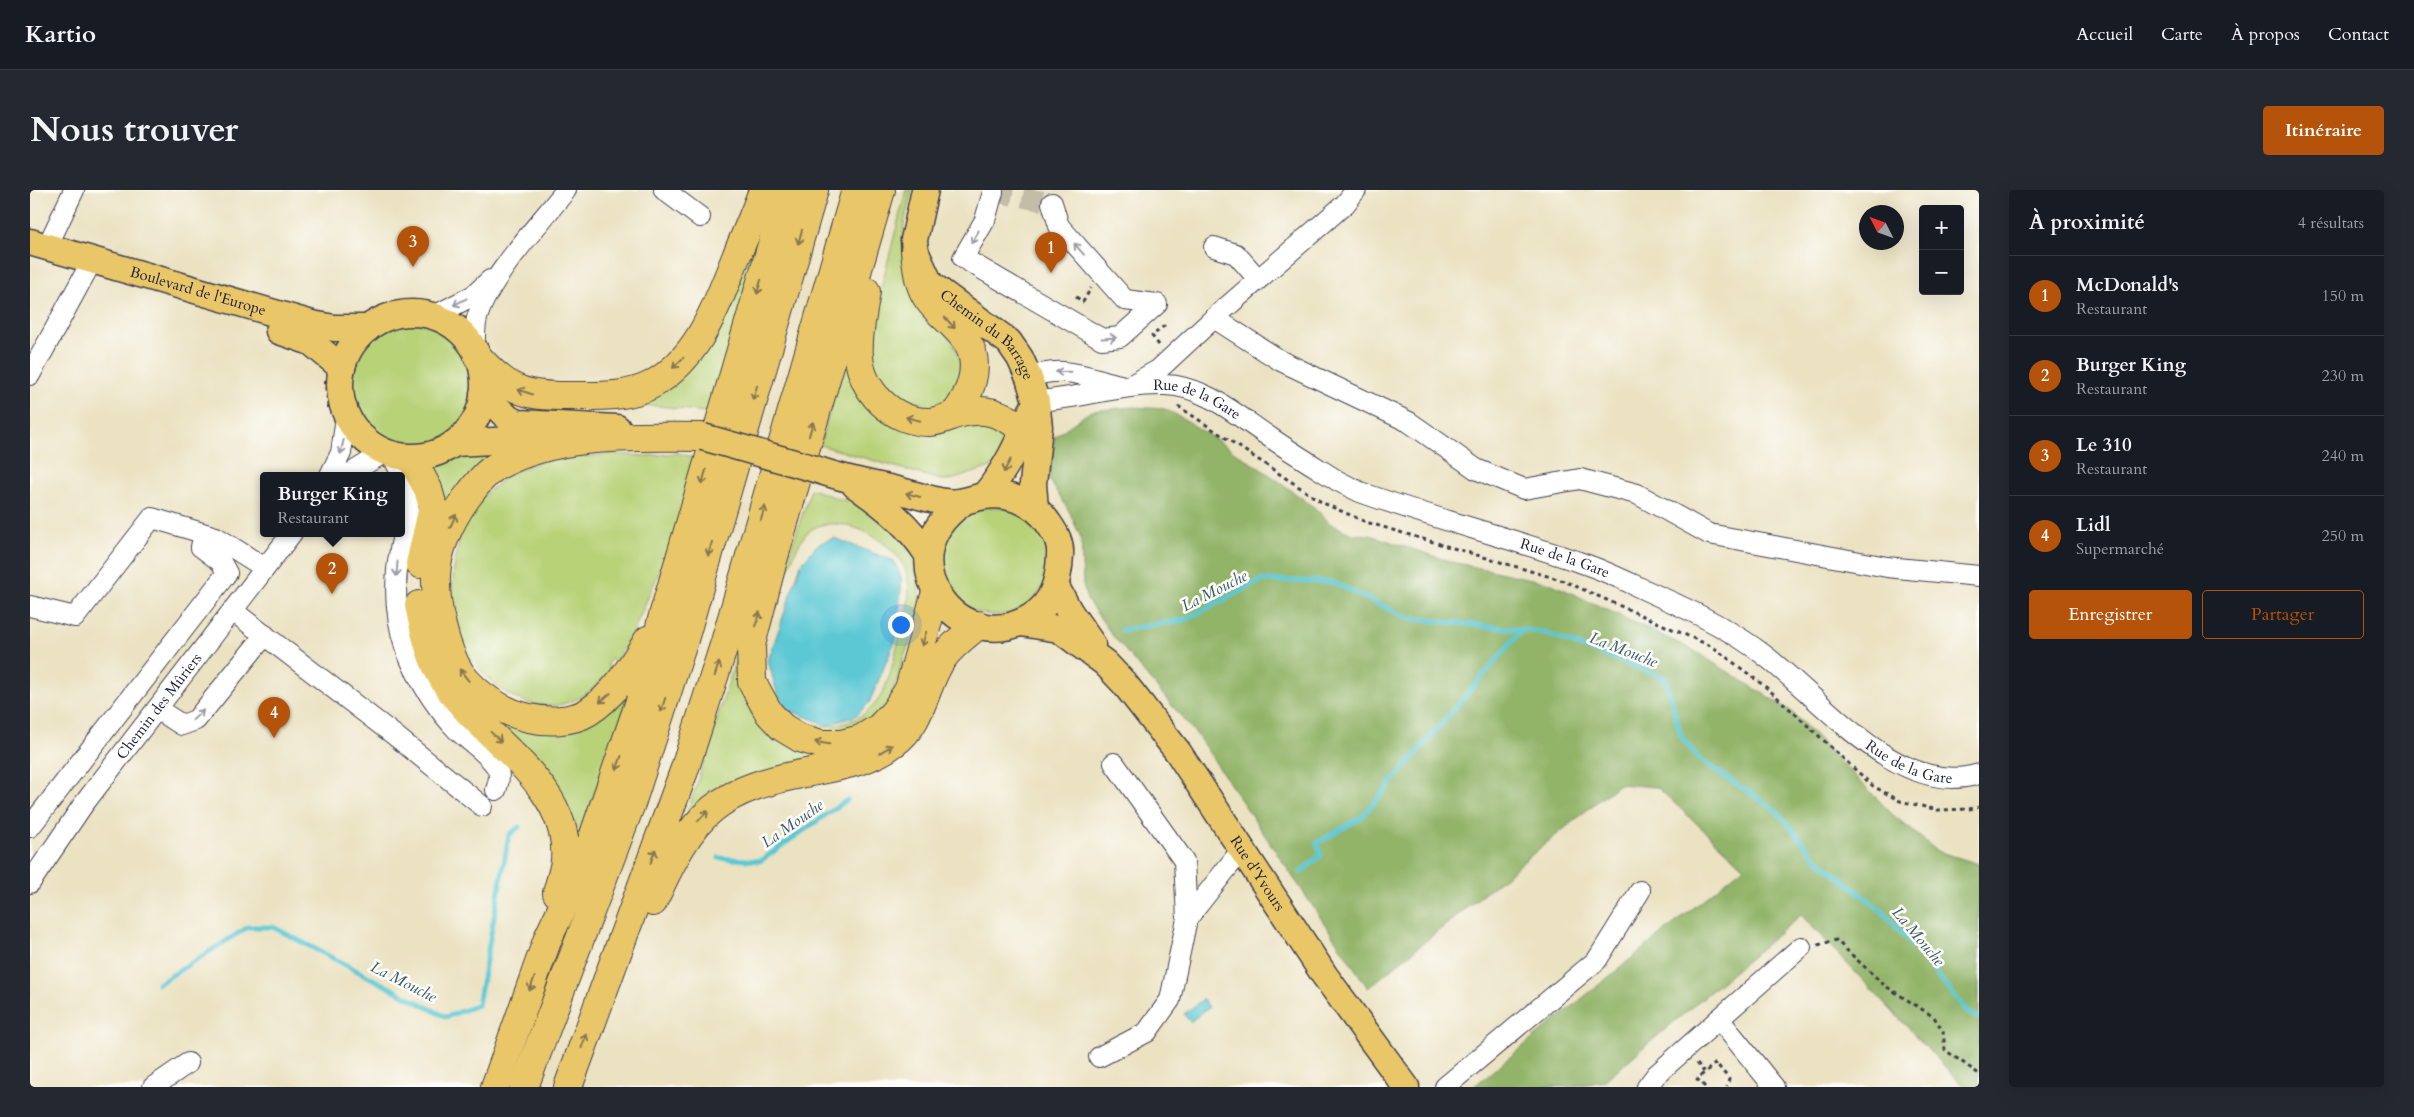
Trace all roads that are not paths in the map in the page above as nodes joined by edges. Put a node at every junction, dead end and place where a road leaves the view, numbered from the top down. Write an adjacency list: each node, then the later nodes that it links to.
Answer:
1 (566, 190): 18 (street)
2 (664, 190): 14 (street)
3 (763, 190): 24 (highway, one-way to 24)
4 (788, 190): 55 (highway, one-way to 55)
5 (814, 190): 78 (highway, one-way to 78)
6 (856, 190): 72 (highway, one-way to 6)
7 (881, 190): 52 (highway, one-way to 7)
8 (888, 190): 30 (highway, one-way to 8)
9 (925, 190): 17 (main road, Chemin du Barrage)
10 (1356, 190): 20 (street)
11 (993, 192): 13 (street, one-way to 13)
12 (71, 196): 16 (street)
13 (1052, 203)
14 (700, 217)
15 (1214, 247): 20 (street)
16 (36, 250): 19 (main road, Boulevard de l'Europe)
17 (915, 251): 28 (main road, Chemin du Barrage); 30 (highway, one-way to 30)
18 (509, 261): 21 (street, one-way to 21); 24 (street)
19 (88, 268): 23 (main road, Boulevard de l'Europe); 25 (main road, Boulevard de l'Europe); 26 (street)
20 (1258, 279): 22 (street)
21 (434, 316): 23 (main road); 24 (main road)
22 (1214, 318): 27 (street); 50 (street)
23 (368, 328): 25 (main road)
24 (476, 353): 29 (main road)
25 (342, 368): 31 (main road)
26 (30, 375)
27 (1127, 387): 28 (street, Rue de la Gare); 28 (street, Rue de la Gare, one-way to 28); 62 (street, Rue de la Gare)
28 (1032, 390): 34 (main road, Chemin du Barrage)
29 (483, 394): 32 (main road); 35 (main road)
30 (955, 414): 34 (highway)
31 (346, 417): 36 (main road); 37 (street, one-way to 37)
32 (628, 428): 33 (main road); 35 (main road)
33 (703, 437): 40 (main road, bridge); 55 (highway, one-way to 33)
34 (1030, 440): 42 (main road, Chemin du Barrage, one-way to 42); 43 (main road, Chemin du Barrage)
35 (455, 443): 36 (main road)
36 (396, 455): 38 (street); 39 (street, one-way to 39); 70 (highway, one-way to 70)
37 (332, 472)
38 (355, 472)
39 (402, 472)
40 (849, 480): 42 (main road, one-way to 40); 48 (main road)
41 (405, 482): 44 (street, one-way to 44)
42 (973, 500): 43 (main road); 48 (main road)
43 (1036, 508): 51 (main road)
44 (405, 524)
45 (204, 534): 49 (street); 53 (street); 65 (street)
46 (289, 537): 49 (street, Chemin des Mûriers)
47 (402, 537): 63 (street, one-way to 63)
48 (928, 555): 52 (main road)
49 (265, 568): 54 (street, Chemin des Mûriers)
50 (1979, 576)
51 (1056, 587): 56 (main road); 59 (main road)
52 (936, 592): 57 (main road)
53 (30, 606)
54 (233, 611): 58 (street); 60 (street, Chemin des Mûriers)
55 (663, 616): 70 (highway, one-way to 70)
56 (1021, 623): 57 (main road); 59 (main road)
57 (978, 625): 72 (highway, one-way to 57)
58 (265, 635): 60 (street, one-way to 58); 64 (street)
59 (1105, 663): 66 (main road, Rue d'Yvours)
60 (157, 709): 67 (street, Chemin des Mûriers)
61 (1114, 763): 69 (street)
62 (1979, 774)
63 (496, 790)
64 (482, 806)
65 (30, 828)
66 (1243, 848): 69 (street); 80 (main road, Rue d'Yvours)
67 (30, 883)
68 (1640, 891): 81 (street)
69 (1187, 919): 74 (street)
70 (548, 938): 77 (highway, one-way to 77)
71 (1800, 947): 73 (street)
72 (607, 977): 79 (highway, one-way to 72)
73 (1718, 1019): 82 (street); 83 (street)
74 (1099, 1057)
75 (188, 1062): 76 (street)
76 (153, 1087)
77 (495, 1087)
78 (524, 1087)
79 (568, 1087)
80 (1406, 1087)
81 (1446, 1087)
82 (1647, 1087)
83 (1774, 1087)

